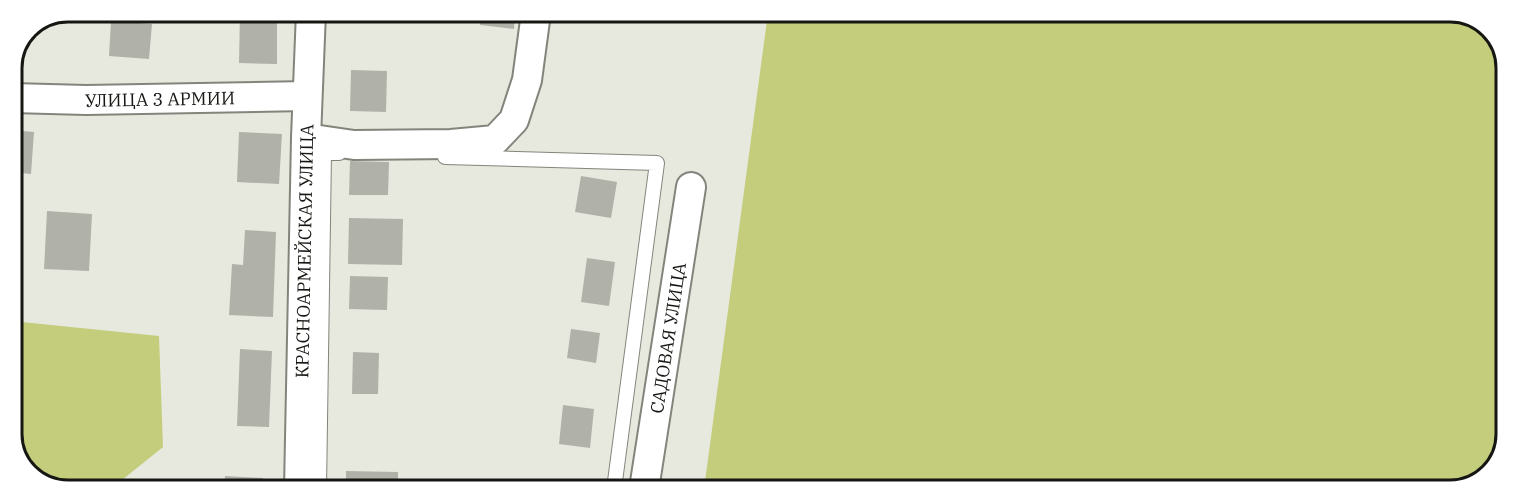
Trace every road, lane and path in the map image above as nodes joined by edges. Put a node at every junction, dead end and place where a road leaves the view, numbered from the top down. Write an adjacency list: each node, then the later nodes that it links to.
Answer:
1 (310, 23): 3 (street, КРАСНОАРМЕЙСКАЯ УЛИЦА)
2 (535, 23): 5 (street)
3 (308, 96): 4 (street, УЛИЦА 3 АРМИИ); 5 (street, КРАСНОАРМЕЙСКАЯ УЛИЦА)
4 (22, 98)
5 (306, 138): 7 (street, КРАСНОАРМЕЙСКАЯ УЛИЦА)
6 (691, 187): 10 (street, САДОВАЯ УЛИЦА)
7 (299, 480)
8 (318, 480): 9 (lane)
9 (615, 480)
10 (645, 480)

